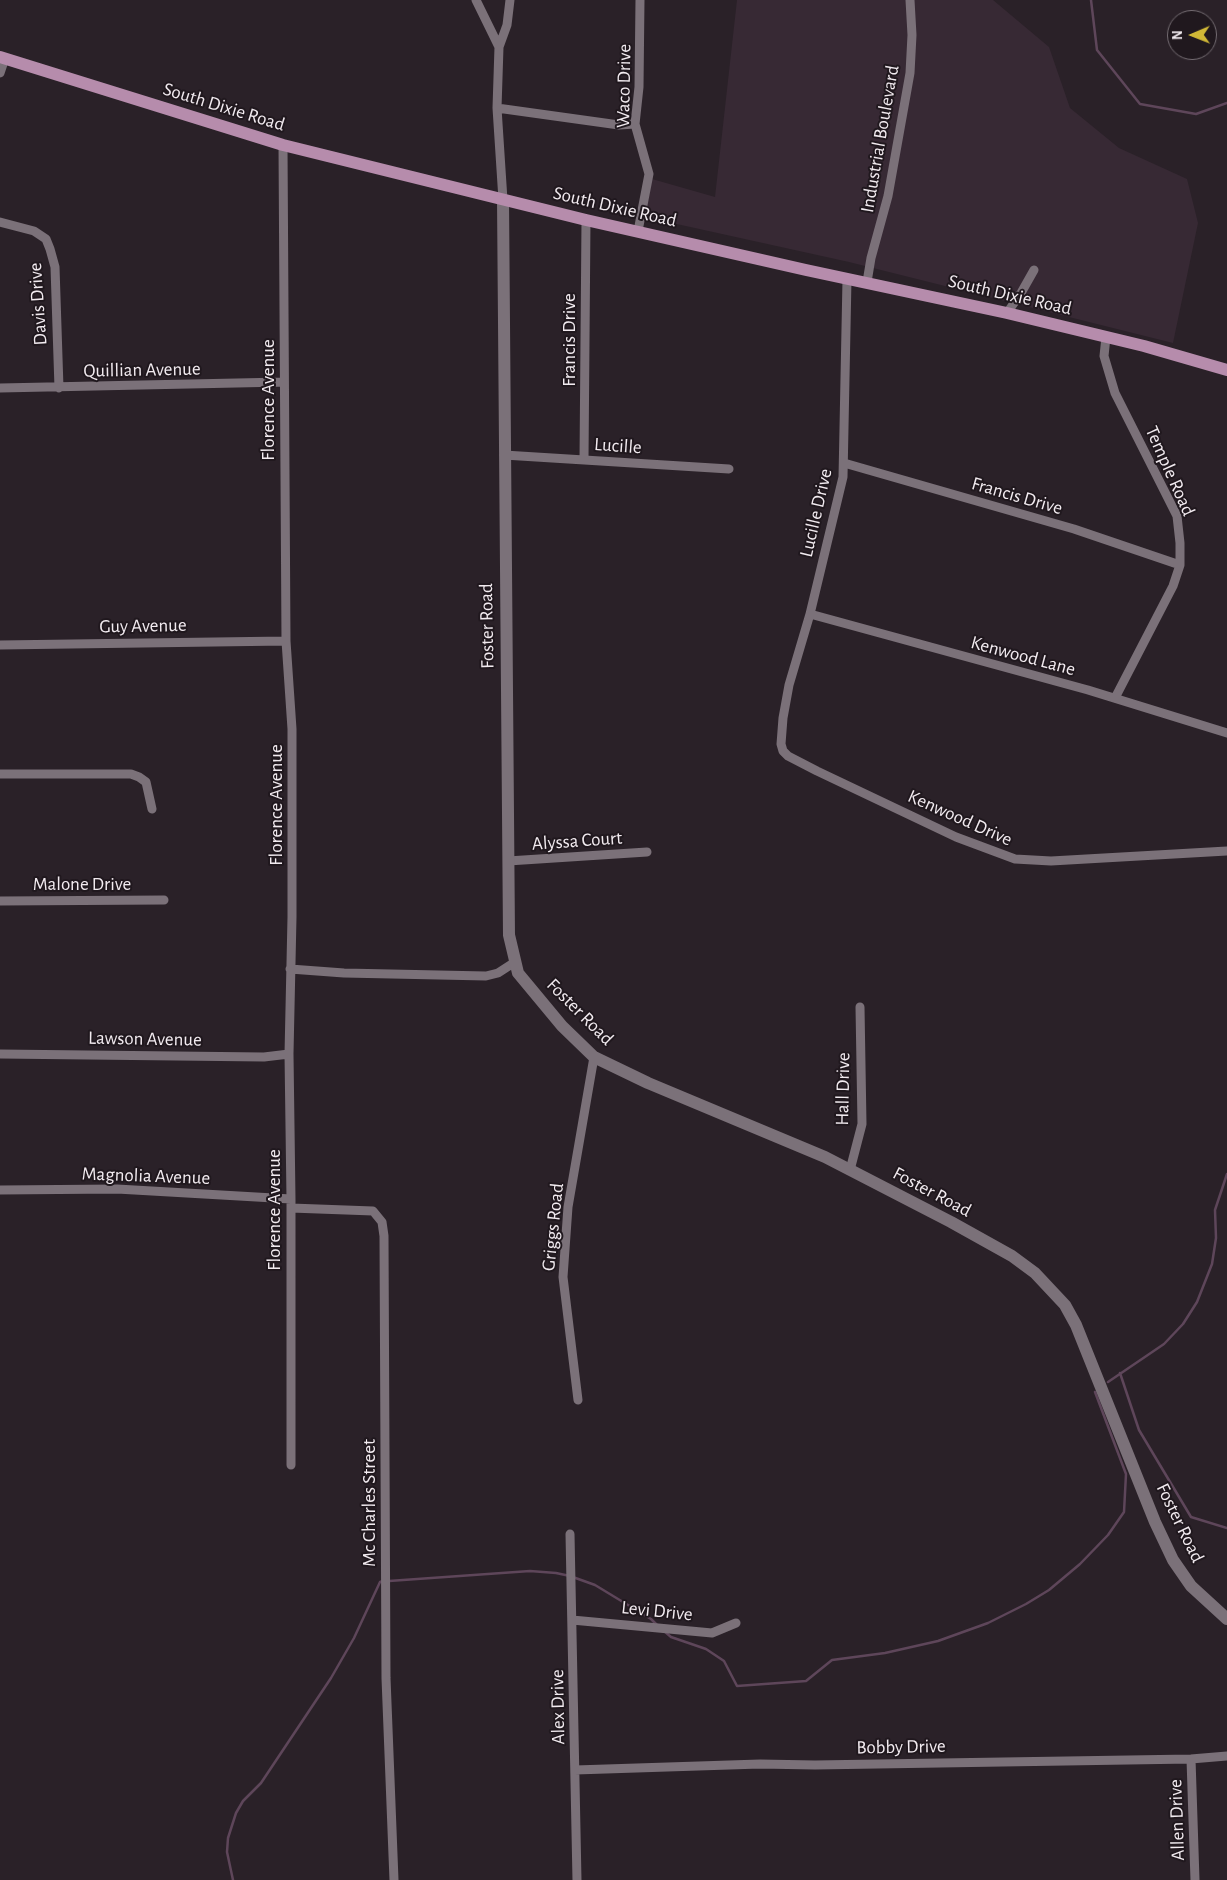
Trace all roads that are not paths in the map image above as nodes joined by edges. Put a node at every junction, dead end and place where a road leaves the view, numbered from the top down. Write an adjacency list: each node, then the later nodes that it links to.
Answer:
1 (476, 0): 5 (street)
2 (510, 0): 5 (street)
3 (640, 0): 9 (street, Waco Drive)
4 (910, 0): 17 (street, Industrial Boulevard)
5 (499, 47): 8 (street)
6 (2, 58): 7 (street); 10 (main road, South Dixie Road)
7 (0, 73)
8 (497, 108): 9 (street); 11 (street)
9 (635, 124): 14 (street, Waco Drive)
10 (283, 145): 11 (main road, South Dixie Road); 21 (street, Florence Avenue)
11 (503, 200): 12 (main road, South Dixie Road); 24 (street, Foster Road)
12 (586, 220): 14 (main road, South Dixie Road); 25 (street, Francis Drive)
13 (0, 222): 23 (street, Davis Drive)
14 (638, 231): 16 (main road, South Dixie Road)
15 (1034, 270): 18 (street)
16 (847, 278): 17 (main road, South Dixie Road); 26 (street, Lucille Drive)
17 (867, 282): 18 (main road, South Dixie Road)
18 (1007, 312): 19 (main road, South Dixie Road)
19 (1106, 337): 20 (main road, South Dixie Road); 28 (street, Temple Road)
20 (1227, 370)
21 (284, 382): 23 (street, Quillian Avenue); 30 (street, Florence Avenue)
22 (0, 388): 23 (street, Quillian Avenue)
23 (59, 388)
24 (504, 455): 25 (street, Lucille); 39 (street, Foster Road)
25 (584, 460): 27 (street, Lucille)
26 (844, 463): 28 (street, Francis Drive); 29 (street, Lucille Drive)
27 (729, 469)
28 (1180, 565): 32 (street, Temple Road)
29 (810, 614): 32 (street, Kenwood Lane); 34 (street, Lucille Drive)
30 (286, 641): 31 (street, Guy Avenue); 43 (street, Florence Avenue)
31 (0, 645)
32 (1115, 698): 33 (street, Kenwood Lane)
33 (1227, 733)
34 (783, 750): 37 (street, Kenwood Drive)
35 (0, 774): 36 (street)
36 (152, 810)
37 (1227, 851)
38 (647, 852): 39 (street, Alyssa Court)
39 (508, 861): 42 (street, Foster Road)
40 (164, 900): 41 (street, Malone Drive)
41 (0, 901)
42 (515, 962): 43 (street); 47 (street, Foster Road)
43 (290, 969): 46 (street, Florence Avenue)
44 (860, 1007): 48 (street, Hall Drive)
45 (0, 1054): 46 (street, Lawson Avenue)
46 (289, 1054): 50 (street, Florence Avenue)
47 (594, 1057): 48 (street, Foster Road); 51 (street, Griggs Road)
48 (850, 1170): 54 (street, Foster Road)
49 (0, 1190): 50 (street, Magnolia Avenue)
50 (291, 1204): 52 (street, Florence Avenue); 60 (street, Mc Charles Street)
51 (578, 1400)
52 (291, 1465)
53 (570, 1534): 55 (street, Alex Drive)
54 (1227, 1619)
55 (572, 1620): 56 (street, Levi Drive); 59 (street, Alex Drive)
56 (736, 1622)
57 (1227, 1756): 58 (street, Bobby Drive)
58 (1191, 1759): 59 (street, Bobby Drive); 62 (street, Allen Drive)
59 (575, 1770): 61 (street, Alex Drive)
60 (394, 1880)
61 (577, 1880)
62 (1195, 1880)

